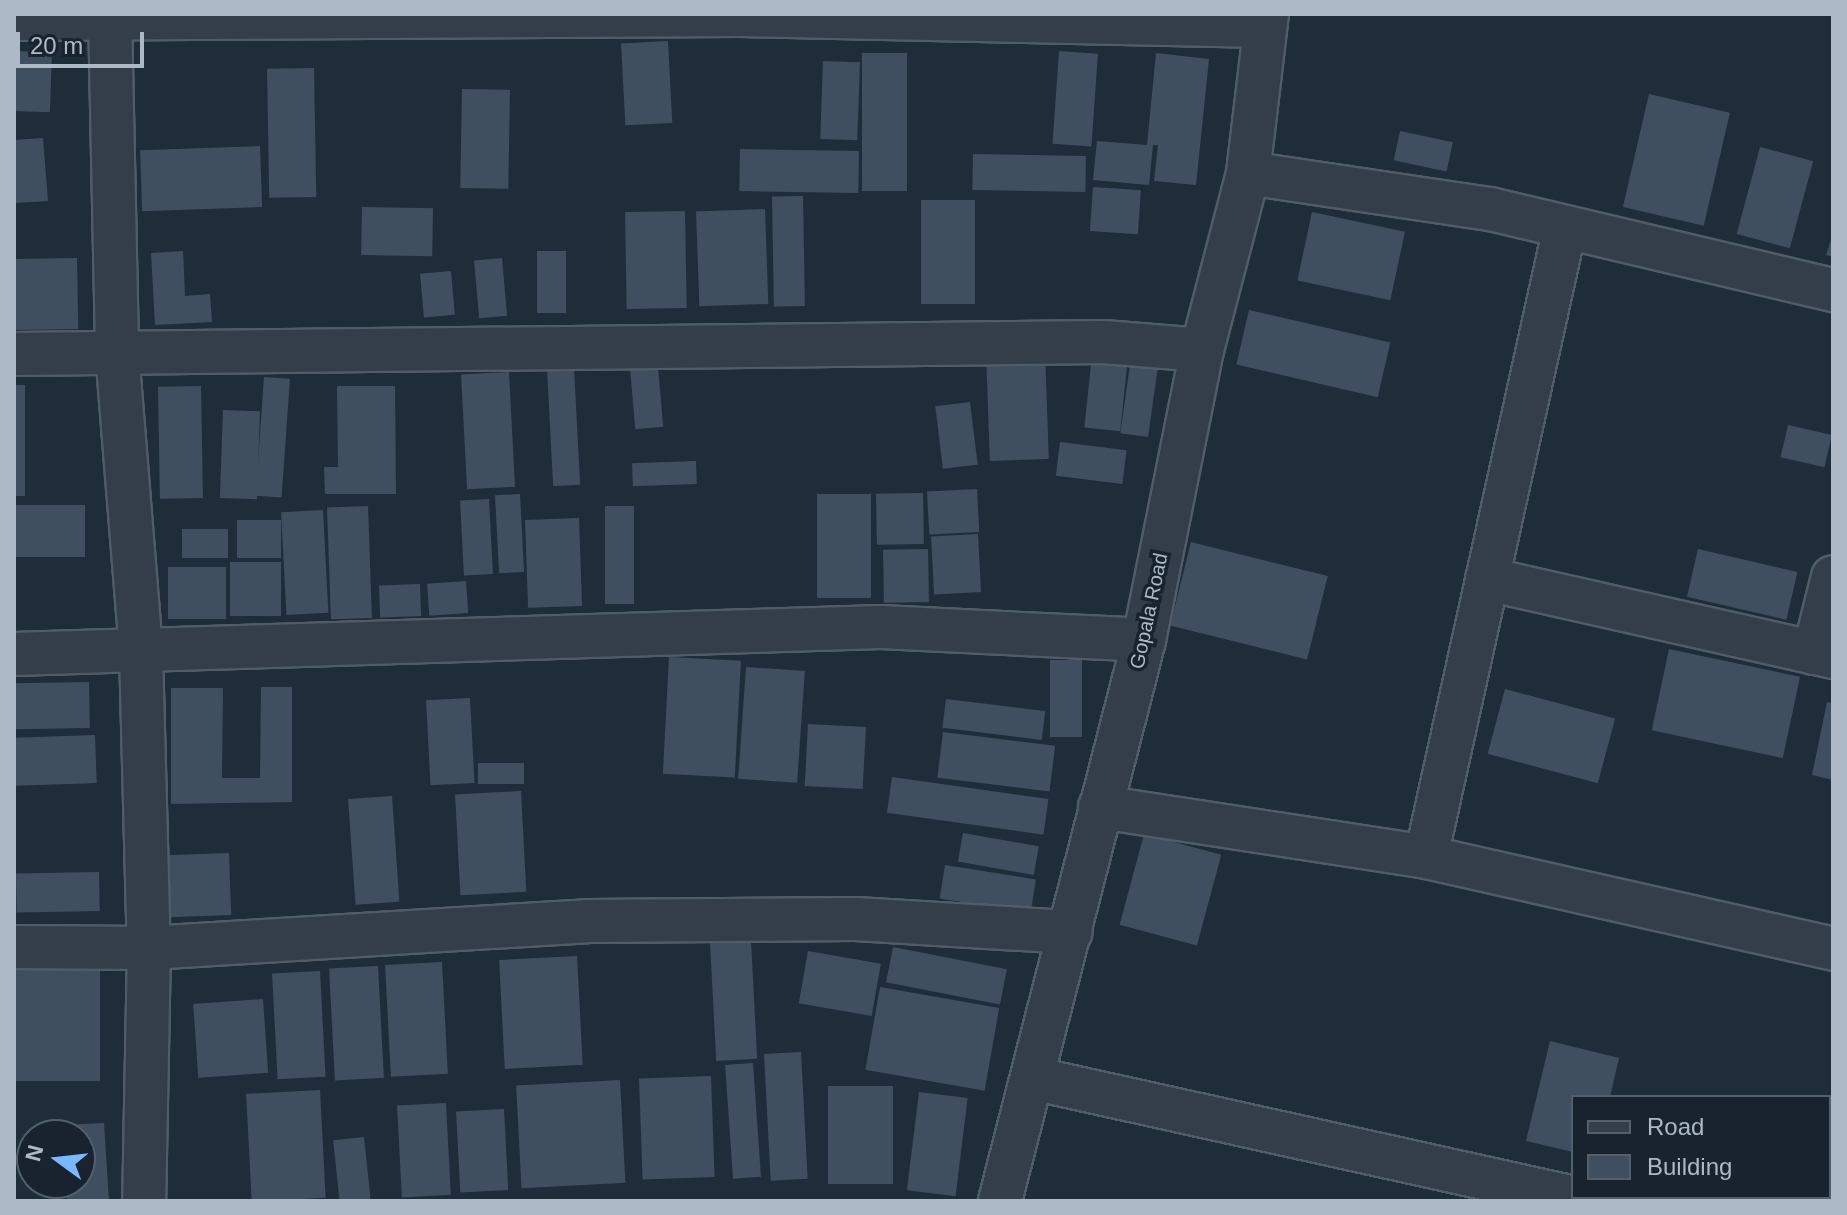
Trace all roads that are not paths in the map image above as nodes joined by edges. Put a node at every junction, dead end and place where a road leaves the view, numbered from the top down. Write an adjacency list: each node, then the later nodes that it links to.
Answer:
1 (110, 14): 2 (street); 3 (street); 8 (street)
2 (14, 19)
3 (1265, 20): 4 (street, Gopala Road)
4 (1248, 173): 5 (street); 7 (street, Gopala Road)
5 (1565, 227): 6 (street); 11 (street)
6 (1833, 290)
7 (1202, 350): 8 (street); 12 (street, Gopala Road)
8 (117, 352): 9 (street); 13 (street)
9 (14, 354)
10 (1833, 577): 15 (street)
11 (1487, 579): 15 (street); 17 (street)
12 (1144, 640): 13 (street); 16 (street, Gopala Road)
13 (141, 651): 14 (street); 20 (street)
14 (14, 654)
15 (1823, 655)
16 (1100, 807): 17 (street); 18 (street, Gopala Road)
17 (1426, 857): 21 (street)
18 (1071, 932): 20 (street); 22 (street, Gopala Road)
19 (14, 947): 20 (street)
20 (149, 948): 24 (street)
21 (1833, 949)
22 (1036, 1079): 23 (street); 25 (street, Gopala Road)
23 (1571, 1197)
24 (144, 1201)
25 (1000, 1201)

